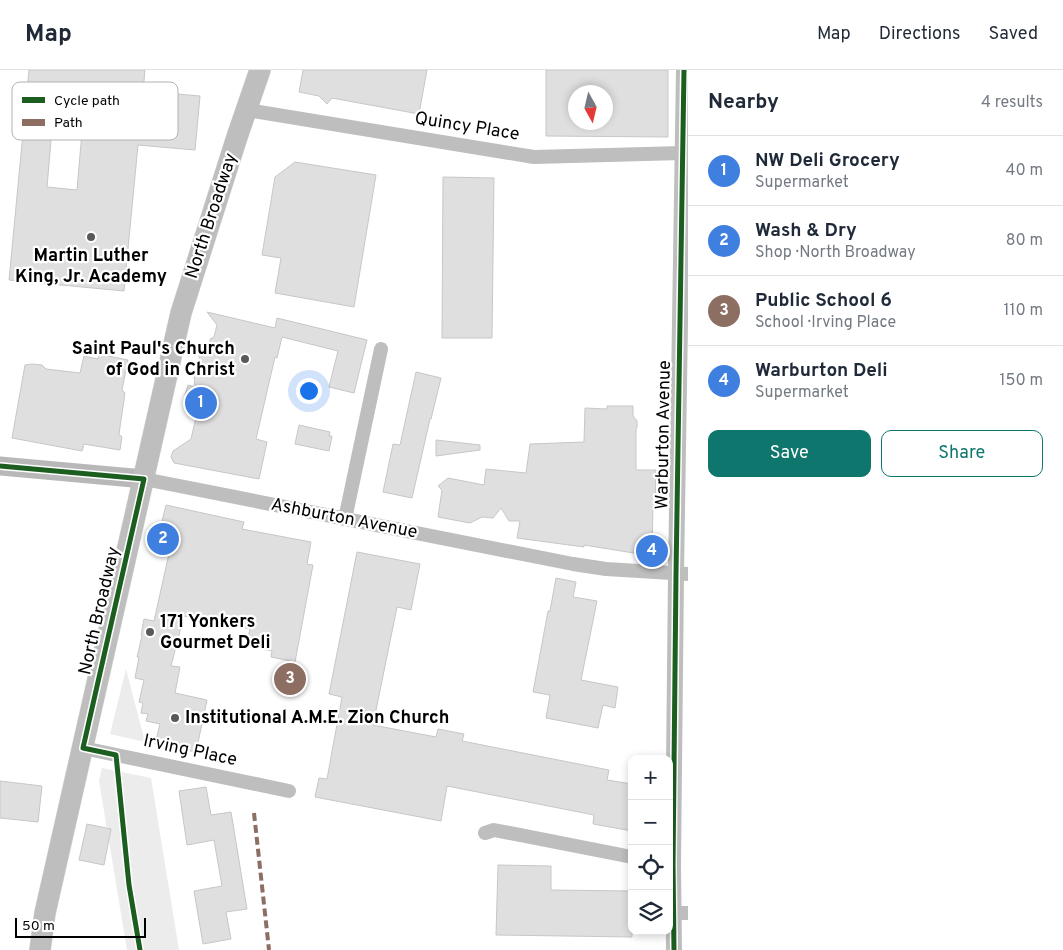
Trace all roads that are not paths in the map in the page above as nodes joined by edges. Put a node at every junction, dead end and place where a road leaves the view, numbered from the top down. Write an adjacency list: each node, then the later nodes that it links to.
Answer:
1 (260, 70): 3 (main road, North Broadway)
2 (684, 70): 4 (street, Warburton Avenue)
3 (247, 110): 4 (street, Quincy Place); 7 (main road, North Broadway)
4 (682, 153): 9 (street, Warburton Avenue)
5 (381, 349): 8 (street)
6 (0, 466): 7 (main road, Ashburton Avenue)
7 (144, 480): 8 (street, Ashburton Avenue); 10 (main road, North Broadway)
8 (345, 519): 9 (street, Ashburton Avenue)
9 (682, 574): 13 (street, Warburton Avenue)
10 (83, 748): 11 (street, Irving Place); 17 (main road, North Broadway)
11 (289, 791)
12 (485, 833): 14 (street)
13 (672, 845)
14 (628, 856)
15 (673, 875): 16 (street, Warburton Avenue)
16 (681, 913): 18 (street, Warburton Avenue)
17 (40, 950)
18 (674, 950)

